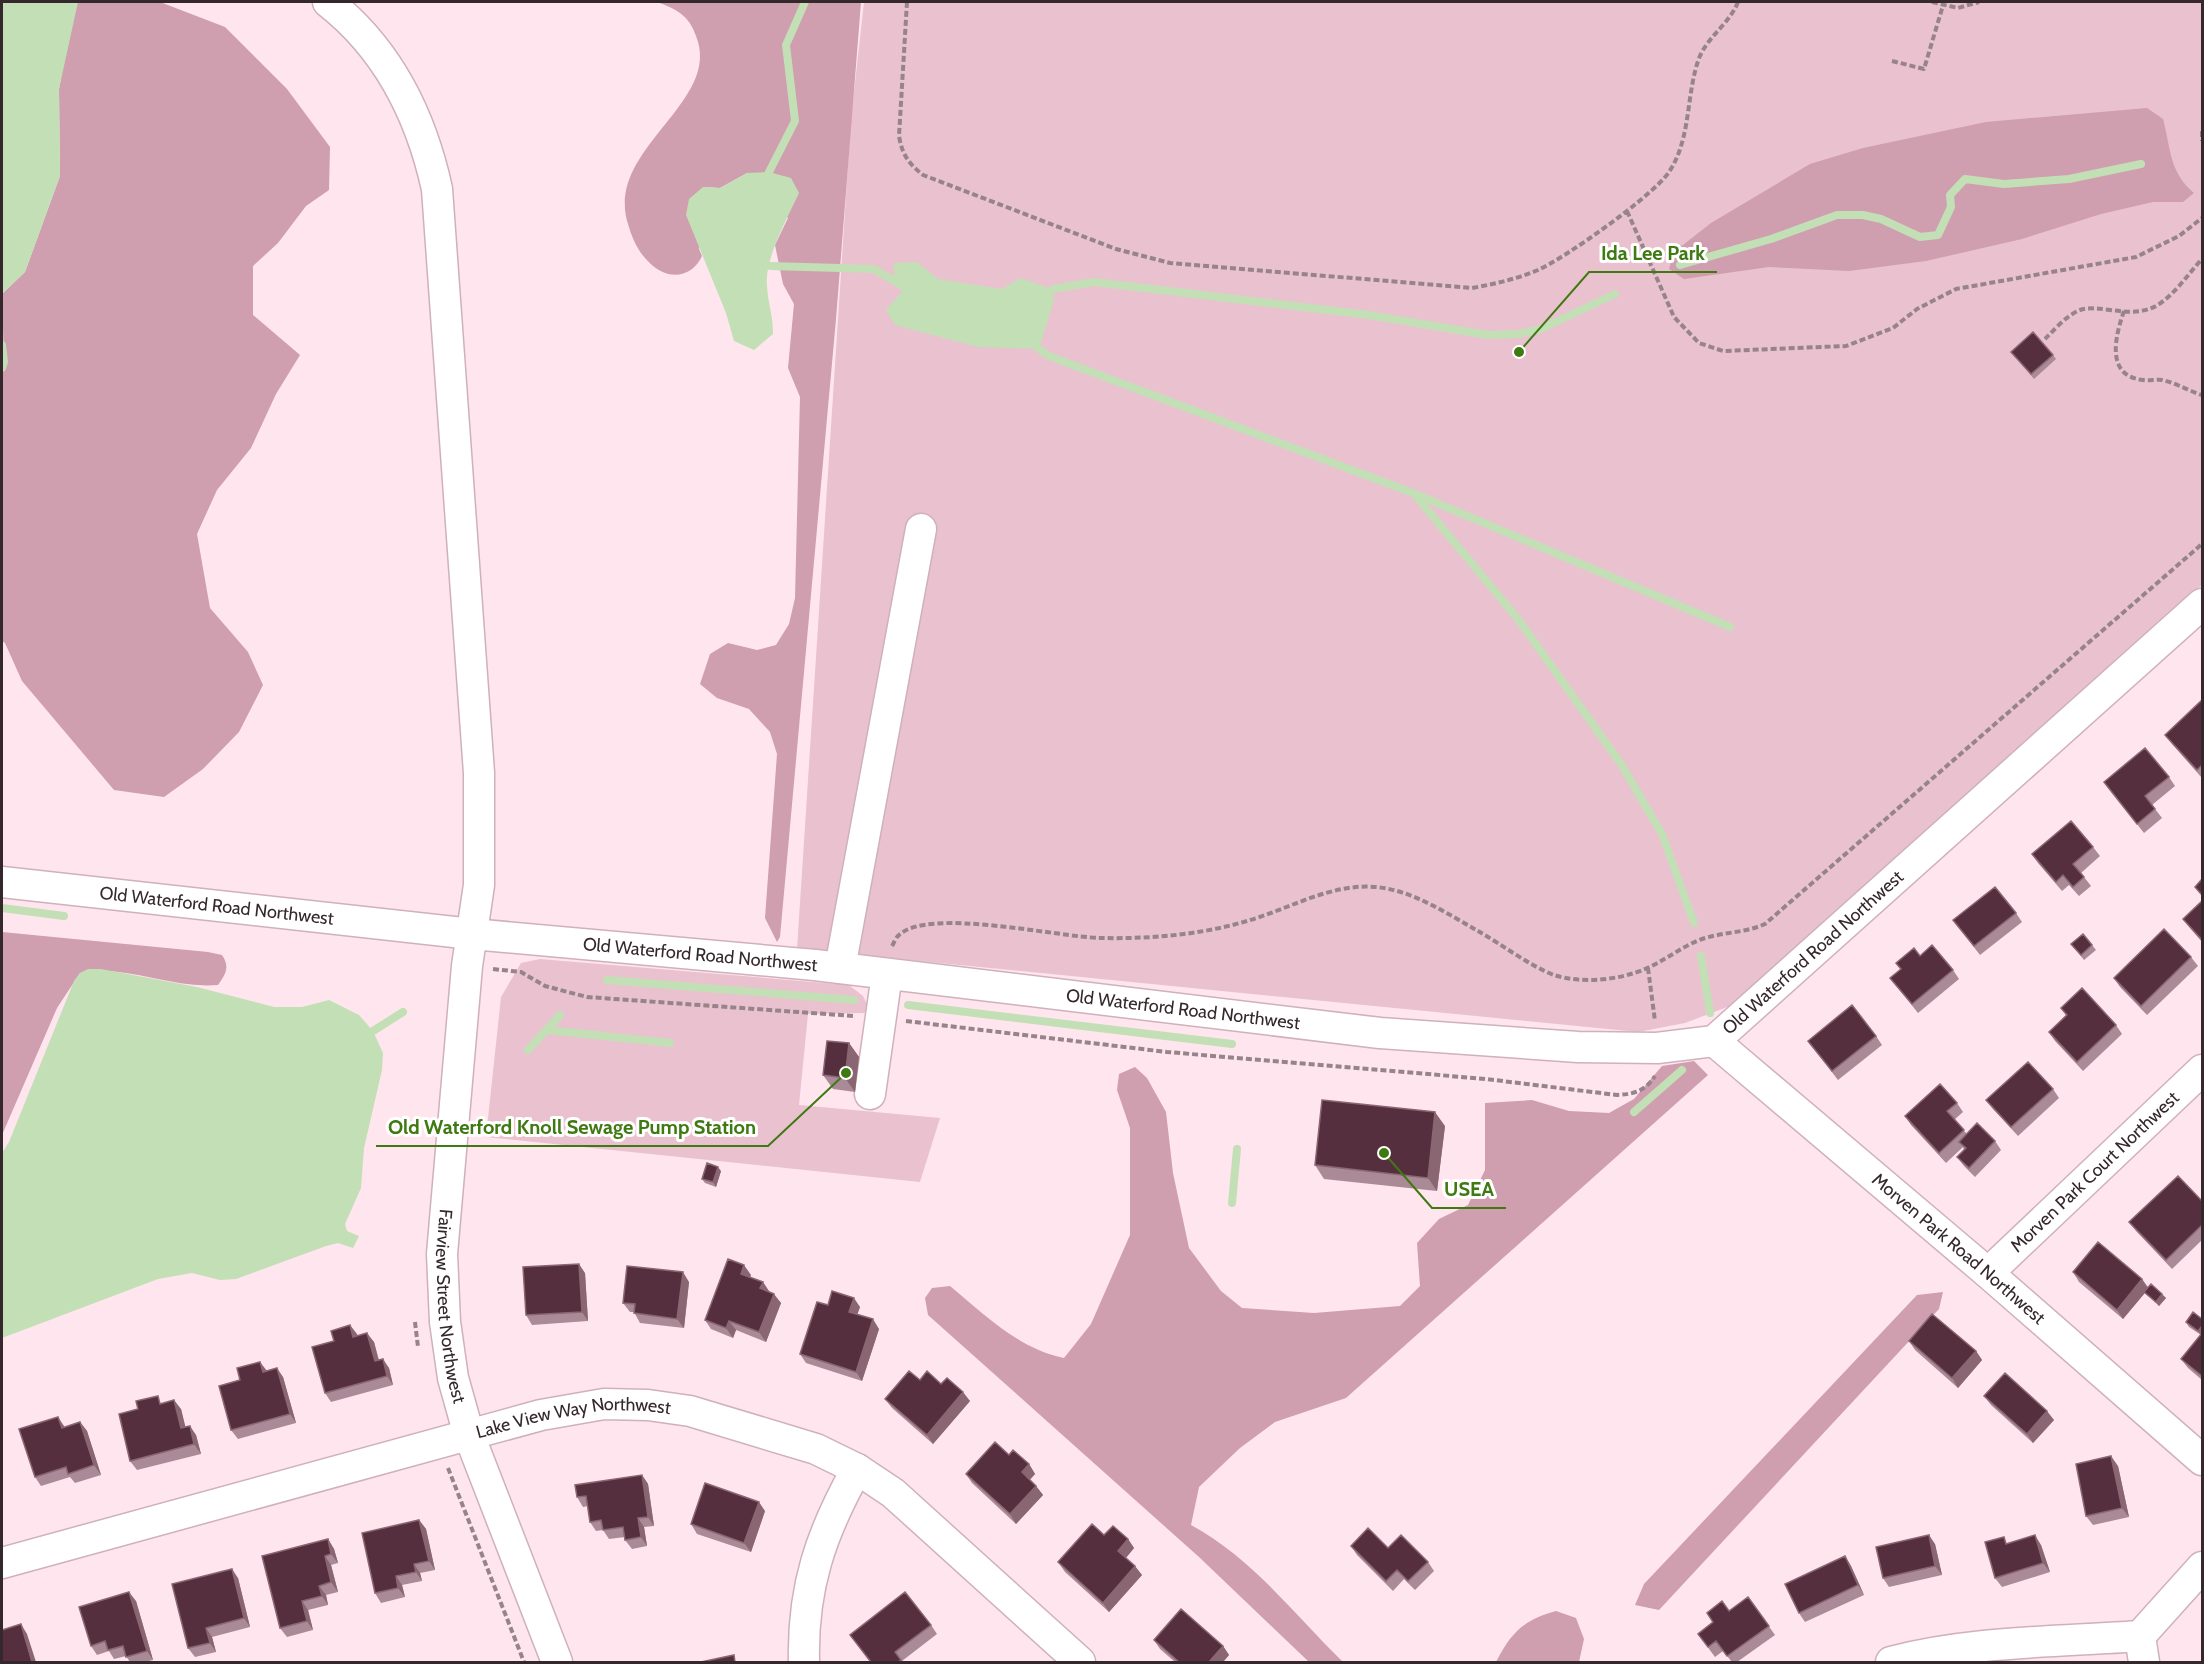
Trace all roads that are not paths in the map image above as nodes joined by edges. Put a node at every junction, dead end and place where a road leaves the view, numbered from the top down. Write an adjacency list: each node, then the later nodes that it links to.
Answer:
1 (328, 2): 5 (street, Fairview Street Northwest)
2 (921, 529): 6 (street)
3 (2202, 604): 8 (street, Old Waterford Road Northwest)
4 (2, 882): 5 (street, Old Waterford Road Northwest)
5 (472, 934): 6 (street, Old Waterford Road Northwest); 12 (street, Fairview Street Northwest)
6 (840, 969): 7 (street, Old Waterford Road Northwest)
7 (887, 974): 8 (street, Old Waterford Road Northwest); 10 (street)
8 (1713, 1041): 11 (street, Morven Park Road Northwest)
9 (2202, 1070): 11 (street, Morven Park Court Northwest)
10 (870, 1094)
11 (1988, 1274): 13 (street, Morven Park Road Northwest)
12 (455, 1439): 14 (street, Lake View Way Northwest); 15 (street, Lake View Way Northwest); 18 (street, Fairview Street Northwest)
13 (2202, 1460)
14 (857, 1469): 19 (street); 20 (street, Lake View Way Northwest)
15 (2, 1563)
16 (2202, 1567): 17 (street)
17 (2142, 1649): 21 (street)
18 (557, 1662)
19 (804, 1662)
20 (1080, 1662)
21 (1891, 1662)

